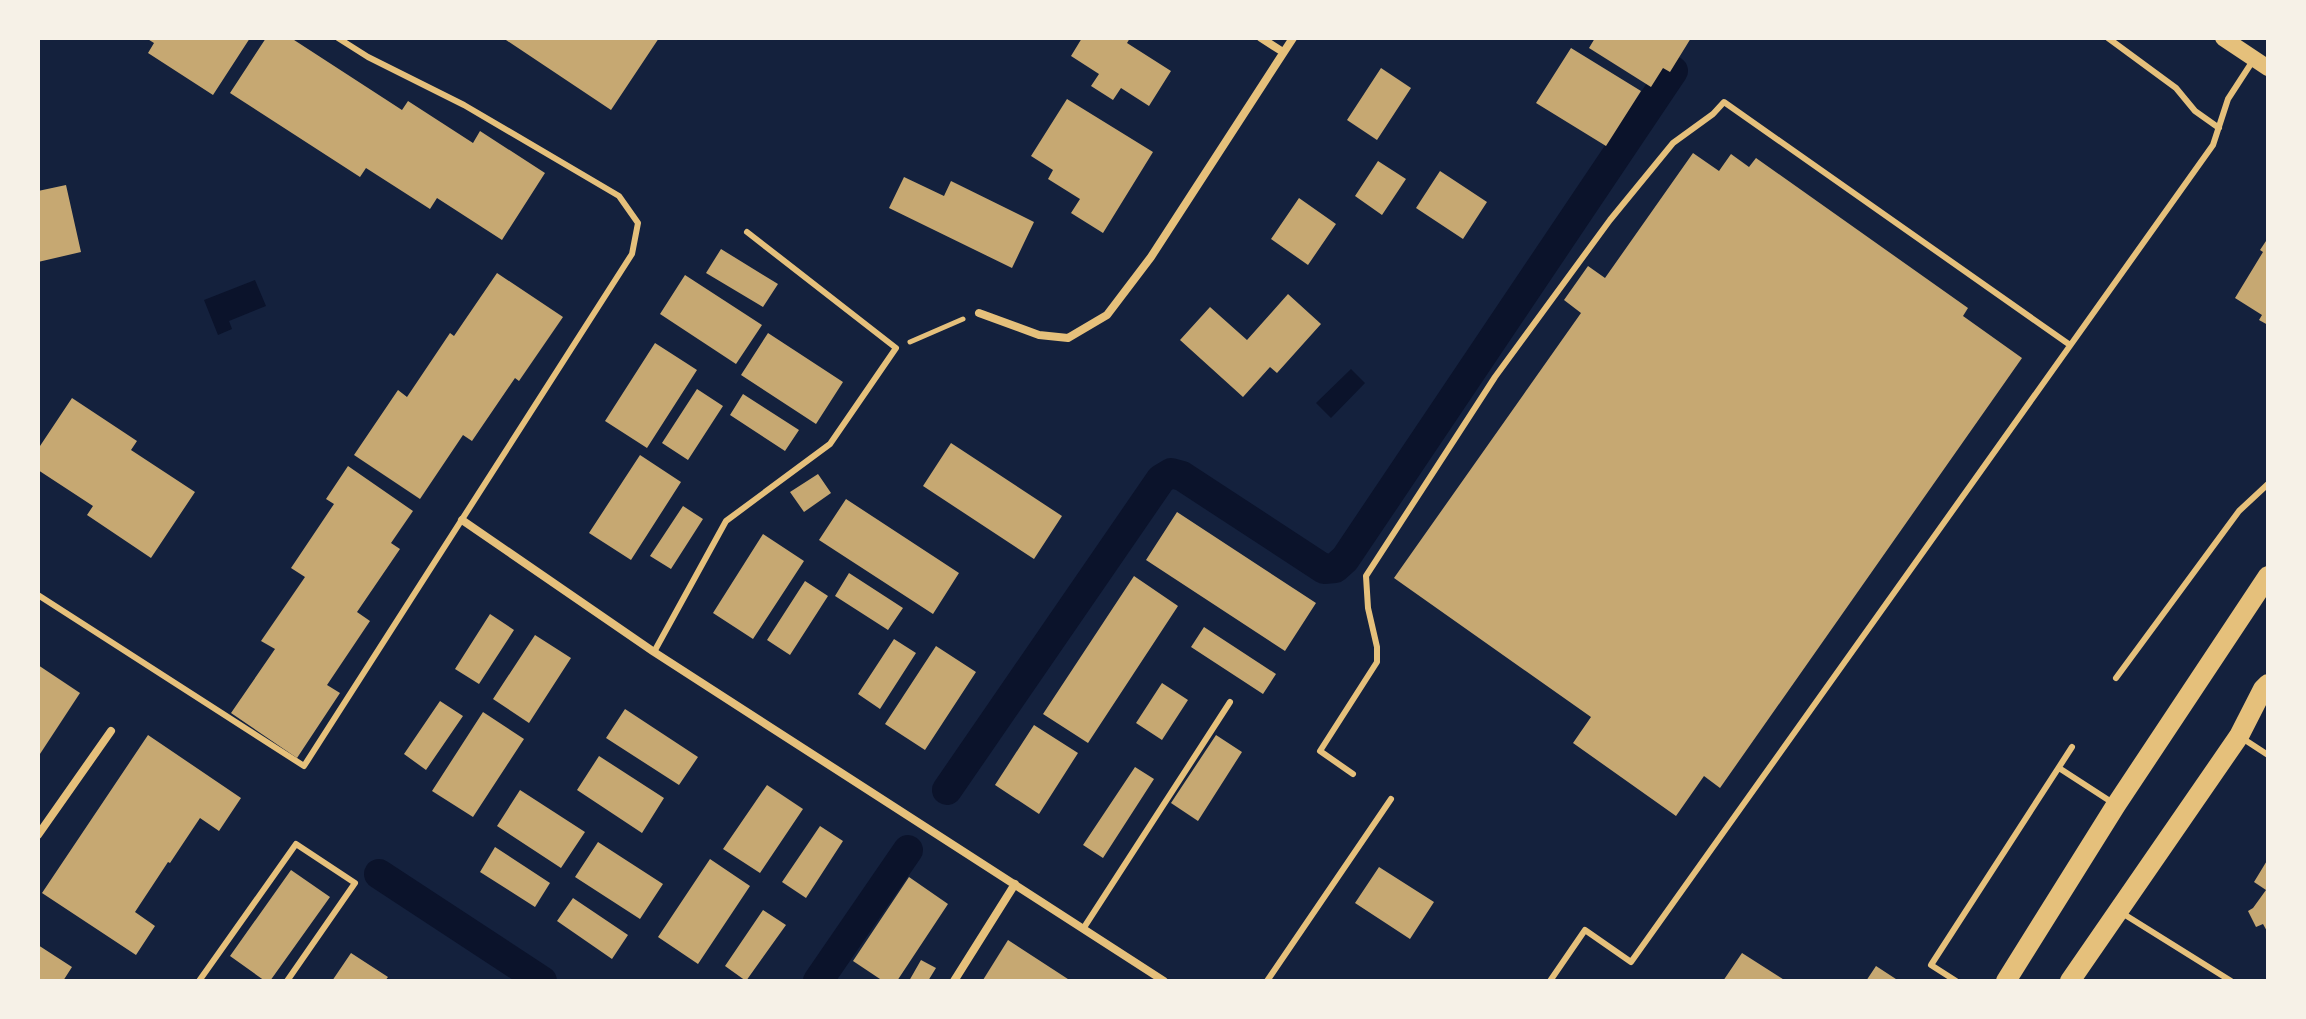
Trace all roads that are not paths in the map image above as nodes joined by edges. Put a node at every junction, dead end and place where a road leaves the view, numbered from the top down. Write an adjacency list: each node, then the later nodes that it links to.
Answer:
1 (338, 38): 13 (lane)
2 (1261, 38): 6 (street)
3 (1293, 38): 6 (street)
4 (2108, 38): 8 (lane)
5 (2223, 38): 7 (main road)
6 (1283, 52): 10 (street)
7 (2261, 64): 8 (lane)
8 (2219, 128): 11 (lane)
9 (747, 232): 16 (lane)
10 (979, 313)
11 (2070, 345): 25 (lane); 37 (lane)
12 (2268, 484): 17 (lane)
13 (462, 520): 15 (lane); 16 (street)
14 (2268, 576): 27 (main road)
15 (38, 595)
16 (654, 652): 29 (street)
17 (2116, 678)
18 (2266, 684): 21 (main road)
19 (1230, 702): 31 (lane)
20 (111, 731): 28 (street)
21 (2239, 736): 23 (lane); 30 (main road)
22 (2072, 747): 24 (lane)
23 (2268, 755)
24 (2059, 768): 27 (lane); 38 (lane)
25 (1353, 774)
26 (1391, 799): 36 (lane)
27 (2116, 805): 39 (main road)
28 (38, 835)
29 (1015, 884): 31 (street); 34 (street)
30 (2117, 911): 40 (main road); 41 (lane)
31 (1083, 929): 35 (street)
32 (199, 981): 33 (lane)
33 (287, 981)
34 (954, 981)
35 (1164, 981)
36 (1267, 981)
37 (1550, 981)
38 (1956, 981)
39 (2006, 981)
40 (2070, 981)
41 (2231, 981)

